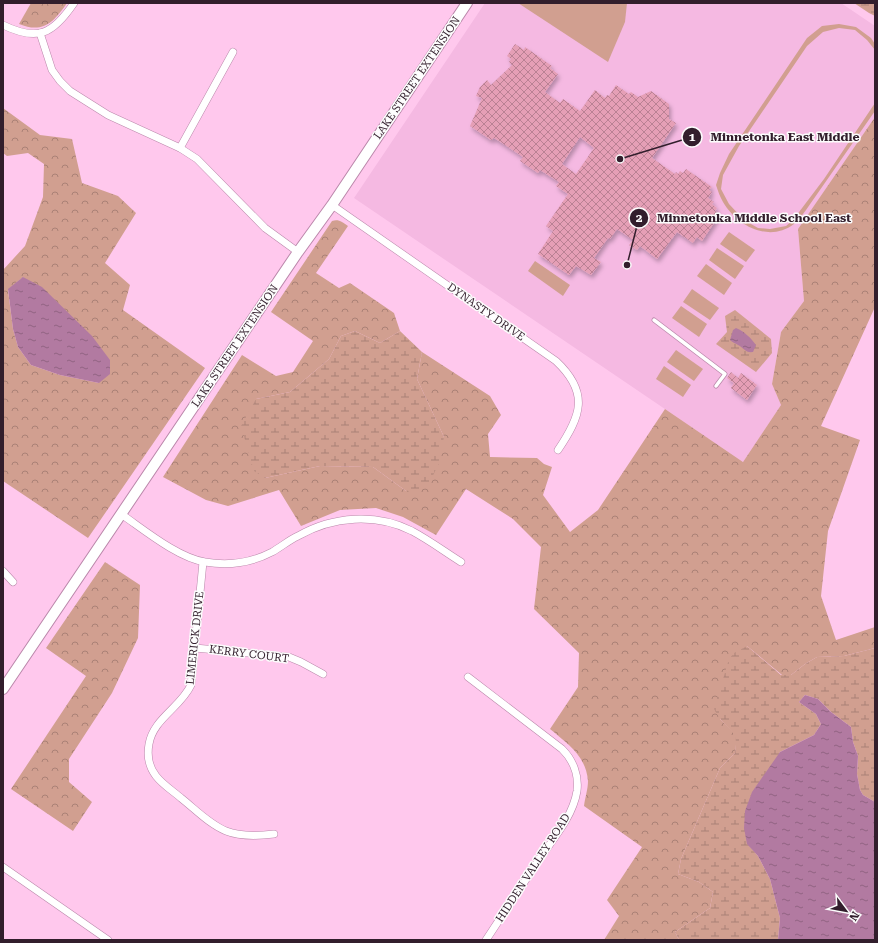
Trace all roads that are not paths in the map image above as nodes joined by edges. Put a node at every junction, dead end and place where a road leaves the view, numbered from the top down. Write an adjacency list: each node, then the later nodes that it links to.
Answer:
1 (74, 3): 4 (street)
2 (467, 3): 7 (street, LAKE STREET EXTENSION)
3 (3, 25): 4 (street)
4 (40, 33): 6 (street)
5 (233, 52): 6 (street)
6 (180, 148): 8 (street)
7 (332, 206): 8 (street, LAKE STREET EXTENSION); 11 (street, DYNASTY DRIVE)
8 (298, 252): 12 (street, LAKE STREET EXTENSION)
9 (654, 320): 10 (lane)
10 (716, 386)
11 (558, 450)
12 (121, 514): 13 (street); 20 (street, LAKE STREET EXTENSION)
13 (203, 562): 14 (street); 17 (street, LIMERICK DRIVE)
14 (461, 562)
15 (3, 571): 16 (street)
16 (13, 582)
17 (196, 648): 18 (street, KERRY COURT); 21 (street, LIMERICK DRIVE)
18 (324, 674)
19 (468, 677): 24 (street, HIDDEN VALLEY ROAD)
20 (3, 689)
21 (274, 834)
22 (3, 867): 23 (street)
23 (108, 940)
24 (486, 940)

